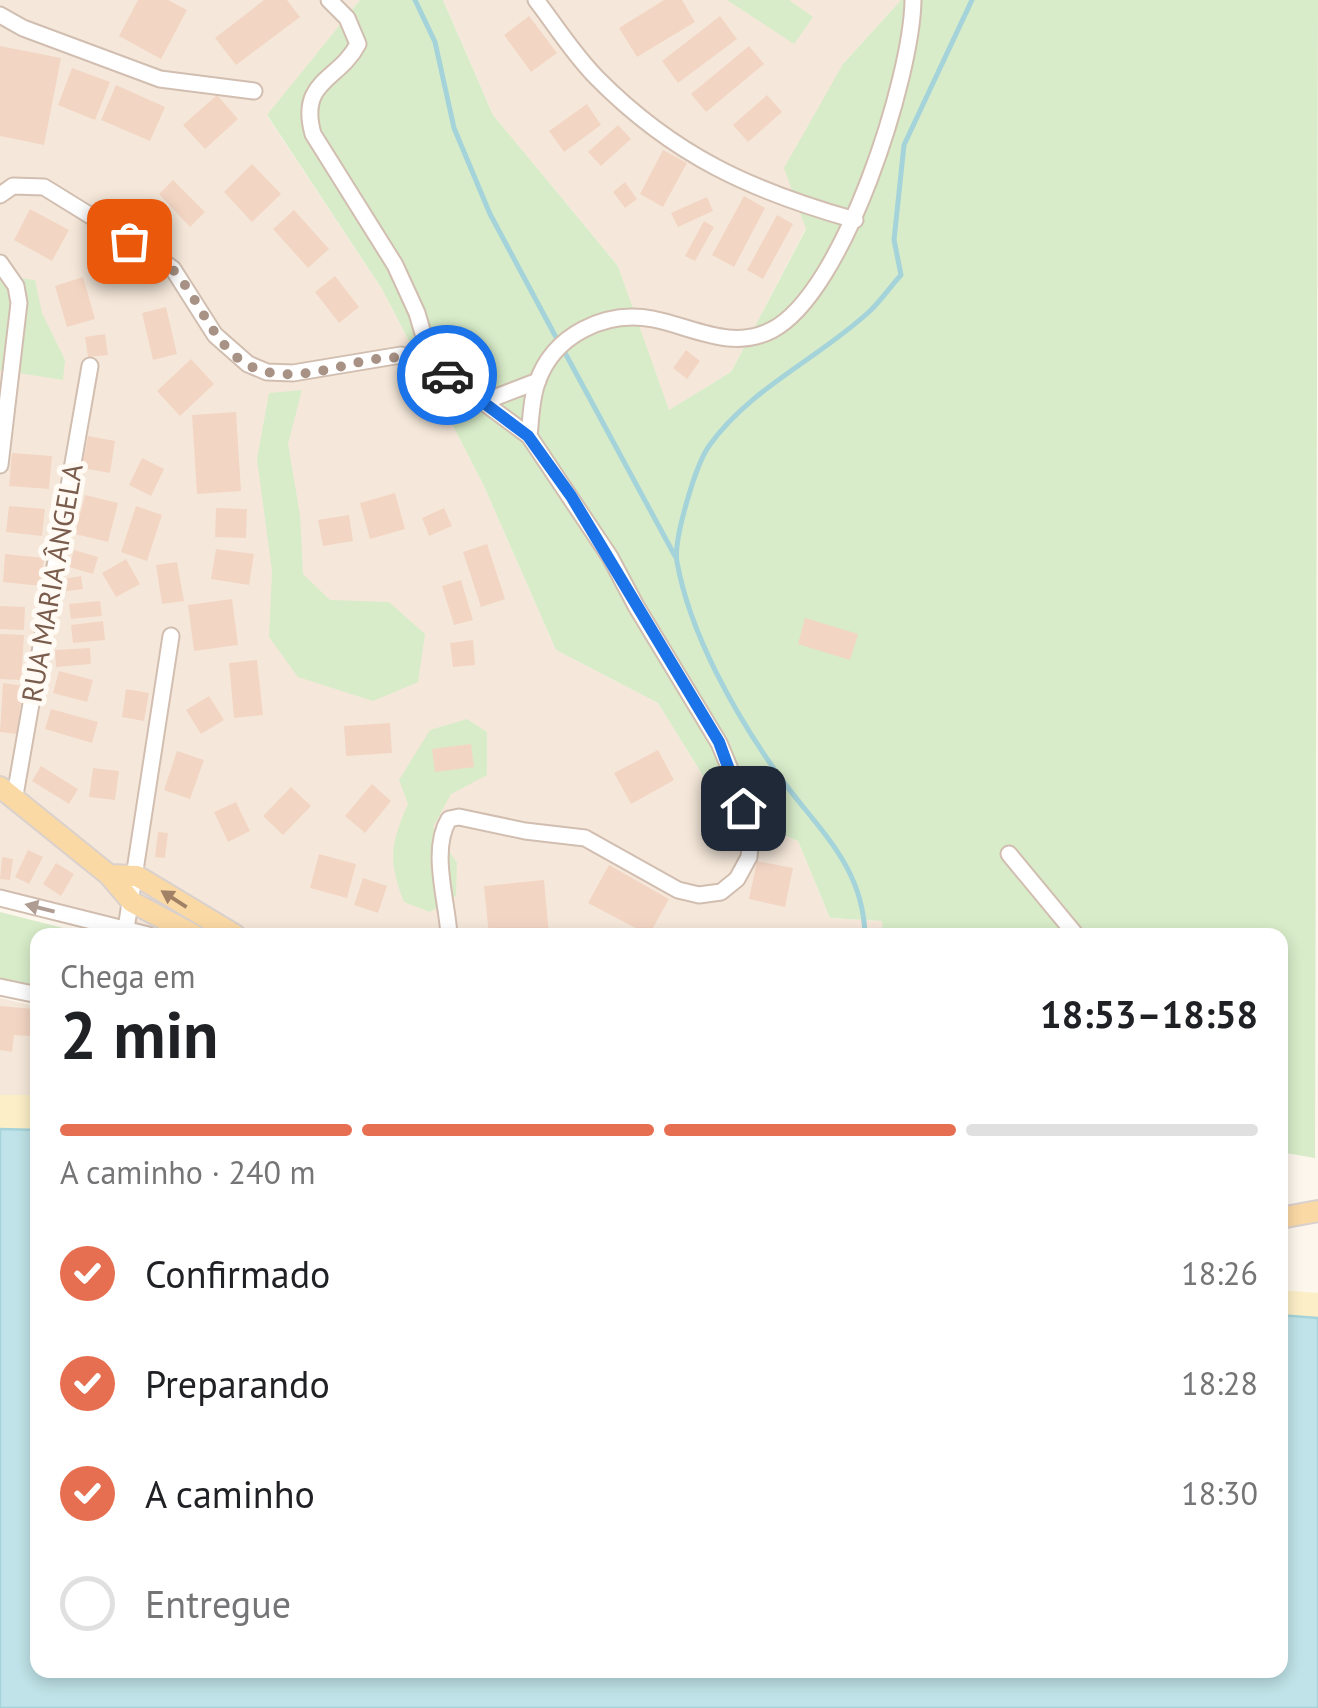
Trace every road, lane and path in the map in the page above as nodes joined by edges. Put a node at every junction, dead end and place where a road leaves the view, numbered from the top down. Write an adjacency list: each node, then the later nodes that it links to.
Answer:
1 (329, 0): 9 (street)
2 (536, 0): 7 (street)
3 (913, 0): 7 (street)
4 (0, 15): 5 (street)
5 (254, 91)
6 (0, 195): 9 (street)
7 (856, 220): 11 (street)
8 (0, 263): 14 (street)
9 (432, 364): 12 (street)
10 (90, 366): 16 (street, RUA MARIA ÂNGELA)
11 (538, 381): 12 (street); 13 (street)
12 (483, 402): 13 (street)
13 (528, 436): 26 (street)
14 (0, 465)
15 (171, 636): 19 (street)
16 (7, 794): 18 (main road)
17 (1008, 854): 27 (street)
18 (109, 875): 19 (main road); 21 (main road)
19 (137, 876): 21 (street); 25 (main road, one-way to 19)
20 (0, 898): 22 (street, one-way to 20)
21 (132, 902): 23 (street); 24 (main road)
22 (122, 928)
23 (126, 928)
24 (180, 928)
25 (223, 928)
26 (448, 928)
27 (1070, 928)
28 (0, 986): 29 (street)
29 (30, 993)
30 (1318, 1211): 31 (main road)
31 (1288, 1217)

